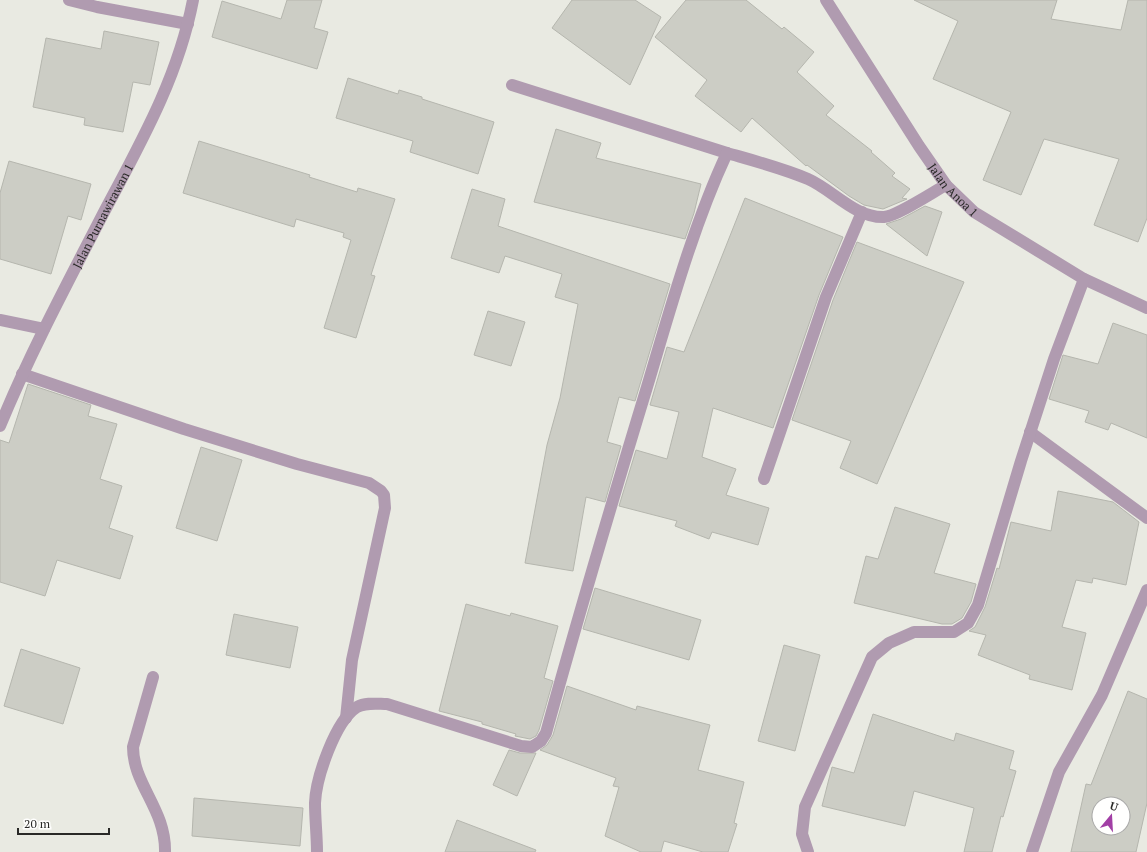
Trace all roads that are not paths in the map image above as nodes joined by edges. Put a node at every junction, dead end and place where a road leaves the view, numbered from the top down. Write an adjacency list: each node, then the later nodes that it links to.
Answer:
1 (69, 0): 4 (street)
2 (193, 0): 4 (street, Jalan Purnawirawan 1)
3 (826, 0): 7 (street, Jalan Anoa 1)
4 (188, 24): 12 (street, Jalan Purnawirawan 1)
5 (512, 85): 6 (street)
6 (727, 153): 8 (street); 20 (street)
7 (946, 185): 8 (street); 9 (street, Jalan Anoa 1)
8 (862, 212): 16 (street)
9 (1084, 280): 10 (street, Jalan Anoa 1); 15 (street)
10 (1147, 308)
11 (0, 320): 12 (street)
12 (44, 329): 13 (street, Jalan Purnawirawan 1)
13 (22, 374): 14 (street, Jalan Purnawirawan 1); 20 (street)
14 (0, 426)
15 (1030, 432): 17 (street); 23 (street)
16 (764, 479)
17 (1147, 518)
18 (1147, 590): 24 (street)
19 (153, 677): 21 (street)
20 (346, 718): 22 (street)
21 (165, 852)
22 (318, 852)
23 (808, 852)
24 (1032, 852)

